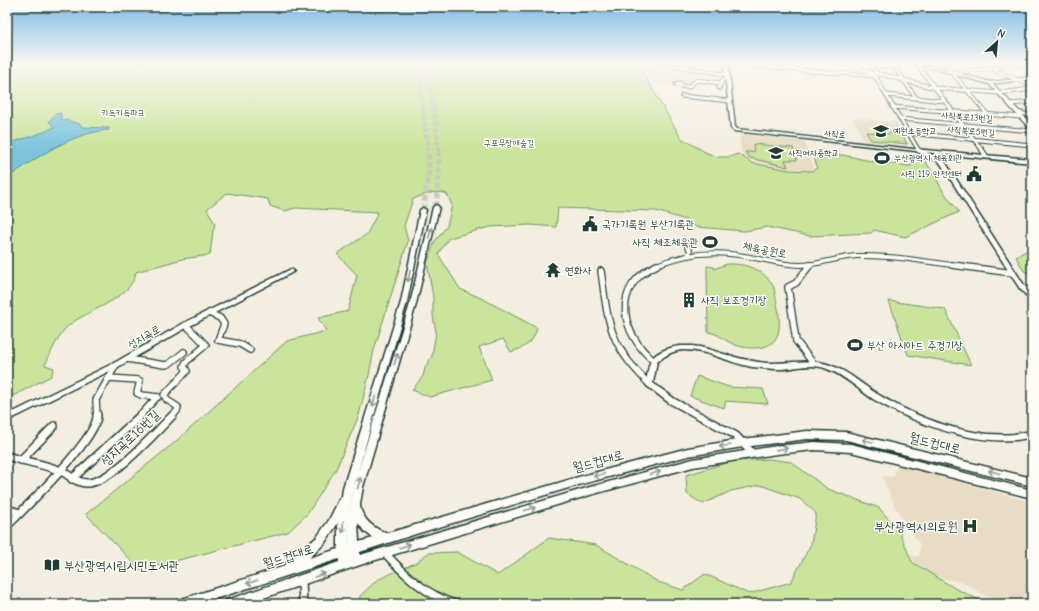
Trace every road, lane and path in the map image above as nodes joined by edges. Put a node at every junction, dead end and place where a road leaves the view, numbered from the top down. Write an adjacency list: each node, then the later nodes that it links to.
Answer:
1 (967, 91): 19 (street)
2 (729, 92): 12 (main road)
3 (884, 92): 10 (street)
4 (912, 92): 11 (street)
5 (937, 92): 13 (street)
6 (975, 92): 8 (street)
7 (1010, 92): 8 (street)
8 (1000, 93): 15 (main road)
9 (682, 96): 12 (street)
10 (886, 96): 11 (street); 16 (street)
11 (916, 98): 13 (street)
12 (730, 101): 29 (main road, 사직로)
13 (944, 101): 17 (street)
14 (1032, 102): 15 (street)
15 (1010, 104): 18 (main road)
16 (892, 107): 17 (street); 22 (street)
17 (953, 112): 19 (street); 23 (street)
18 (1017, 112): 20 (main road); 21 (main road)
19 (988, 115): 21 (street)
20 (1031, 116): 21 (main road)
21 (1022, 117): 24 (main road)
22 (900, 119): 23 (street, 사직북로13번길); 26 (street)
23 (962, 125): 25 (street, 사직북로13번길); 27 (street)
24 (1032, 128)
25 (1032, 131)
26 (908, 133): 27 (street, 사직북로5번길); 29 (street)
27 (973, 139): 28 (street, 사직북로5번길); 31 (street)
28 (1032, 145)
29 (918, 151): 30 (main road, 사직로); 32 (street)
30 (936, 152): 31 (main road, 사직로); 32 (main road); 33 (main road, 사직로)
31 (986, 156): 33 (main road, 사직로)
32 (941, 160): 41 (main road)
33 (1032, 162)
34 (436, 207): 66 (main road, one-way to 34)
35 (423, 210): 64 (main road, one-way to 64)
36 (684, 241): 37 (street)
37 (688, 256): 38 (street, 체육공원로); 48 (street, 체육공원로)
38 (810, 265): 41 (street, 체육공원로); 49 (street)
39 (291, 271): 43 (street, 성지곡로)
40 (601, 271): 52 (street)
41 (1013, 273): 42 (main road)
42 (1032, 297)
43 (210, 313): 44 (street, 성지곡로); 45 (street)
44 (186, 325): 47 (street, 성지곡로); 53 (street)
45 (250, 350)
46 (184, 352): 47 (street)
47 (127, 359): 50 (street, 성지곡로)
48 (654, 361): 49 (street); 52 (street)
49 (813, 363): 56 (street)
50 (116, 365): 51 (street); 54 (street, 성지곡로)
51 (109, 378): 53 (street); 61 (street)
52 (649, 384): 57 (street)
53 (161, 397): 62 (street); 62 (street, 성지곡로16번길)
54 (7, 418)
55 (54, 426): 60 (street)
56 (1032, 434)
57 (743, 443): 58 (street); 63 (main road, 월드컵대로, one-way to 57); 70 (main road, 월드컵대로, one-way to 70)
58 (753, 454): 65 (main road, one-way to 65); 73 (main road, one-way to 58)
59 (8, 457): 60 (street, 성지곡로16번길)
60 (21, 460): 61 (street, 성지곡로16번길)
61 (61, 472): 62 (street, 성지곡로16번길); 68 (street)
62 (72, 478)
63 (1032, 482)
64 (348, 488): 72 (main road, one-way to 72); 76 (main road)
65 (1032, 494)
66 (355, 505): 70 (main road); 71 (main road)
67 (7, 509): 68 (street)
68 (20, 513): 69 (street)
69 (7, 526)
70 (388, 538): 71 (main road, 월드컵대로)
71 (354, 550): 72 (main road, 월드컵대로); 74 (main road)
72 (343, 553): 75 (main road); 76 (main road, 월드컵대로)
73 (384, 553): 74 (main road); 81 (street)
74 (355, 562): 75 (main road)
75 (344, 566): 77 (main road, one-way to 75)
76 (280, 573): 78 (main road, 월드컵대로, one-way to 78)
77 (302, 581): 79 (main road); 80 (street)
78 (182, 604)
79 (230, 604)
80 (303, 604)
81 (454, 604)

